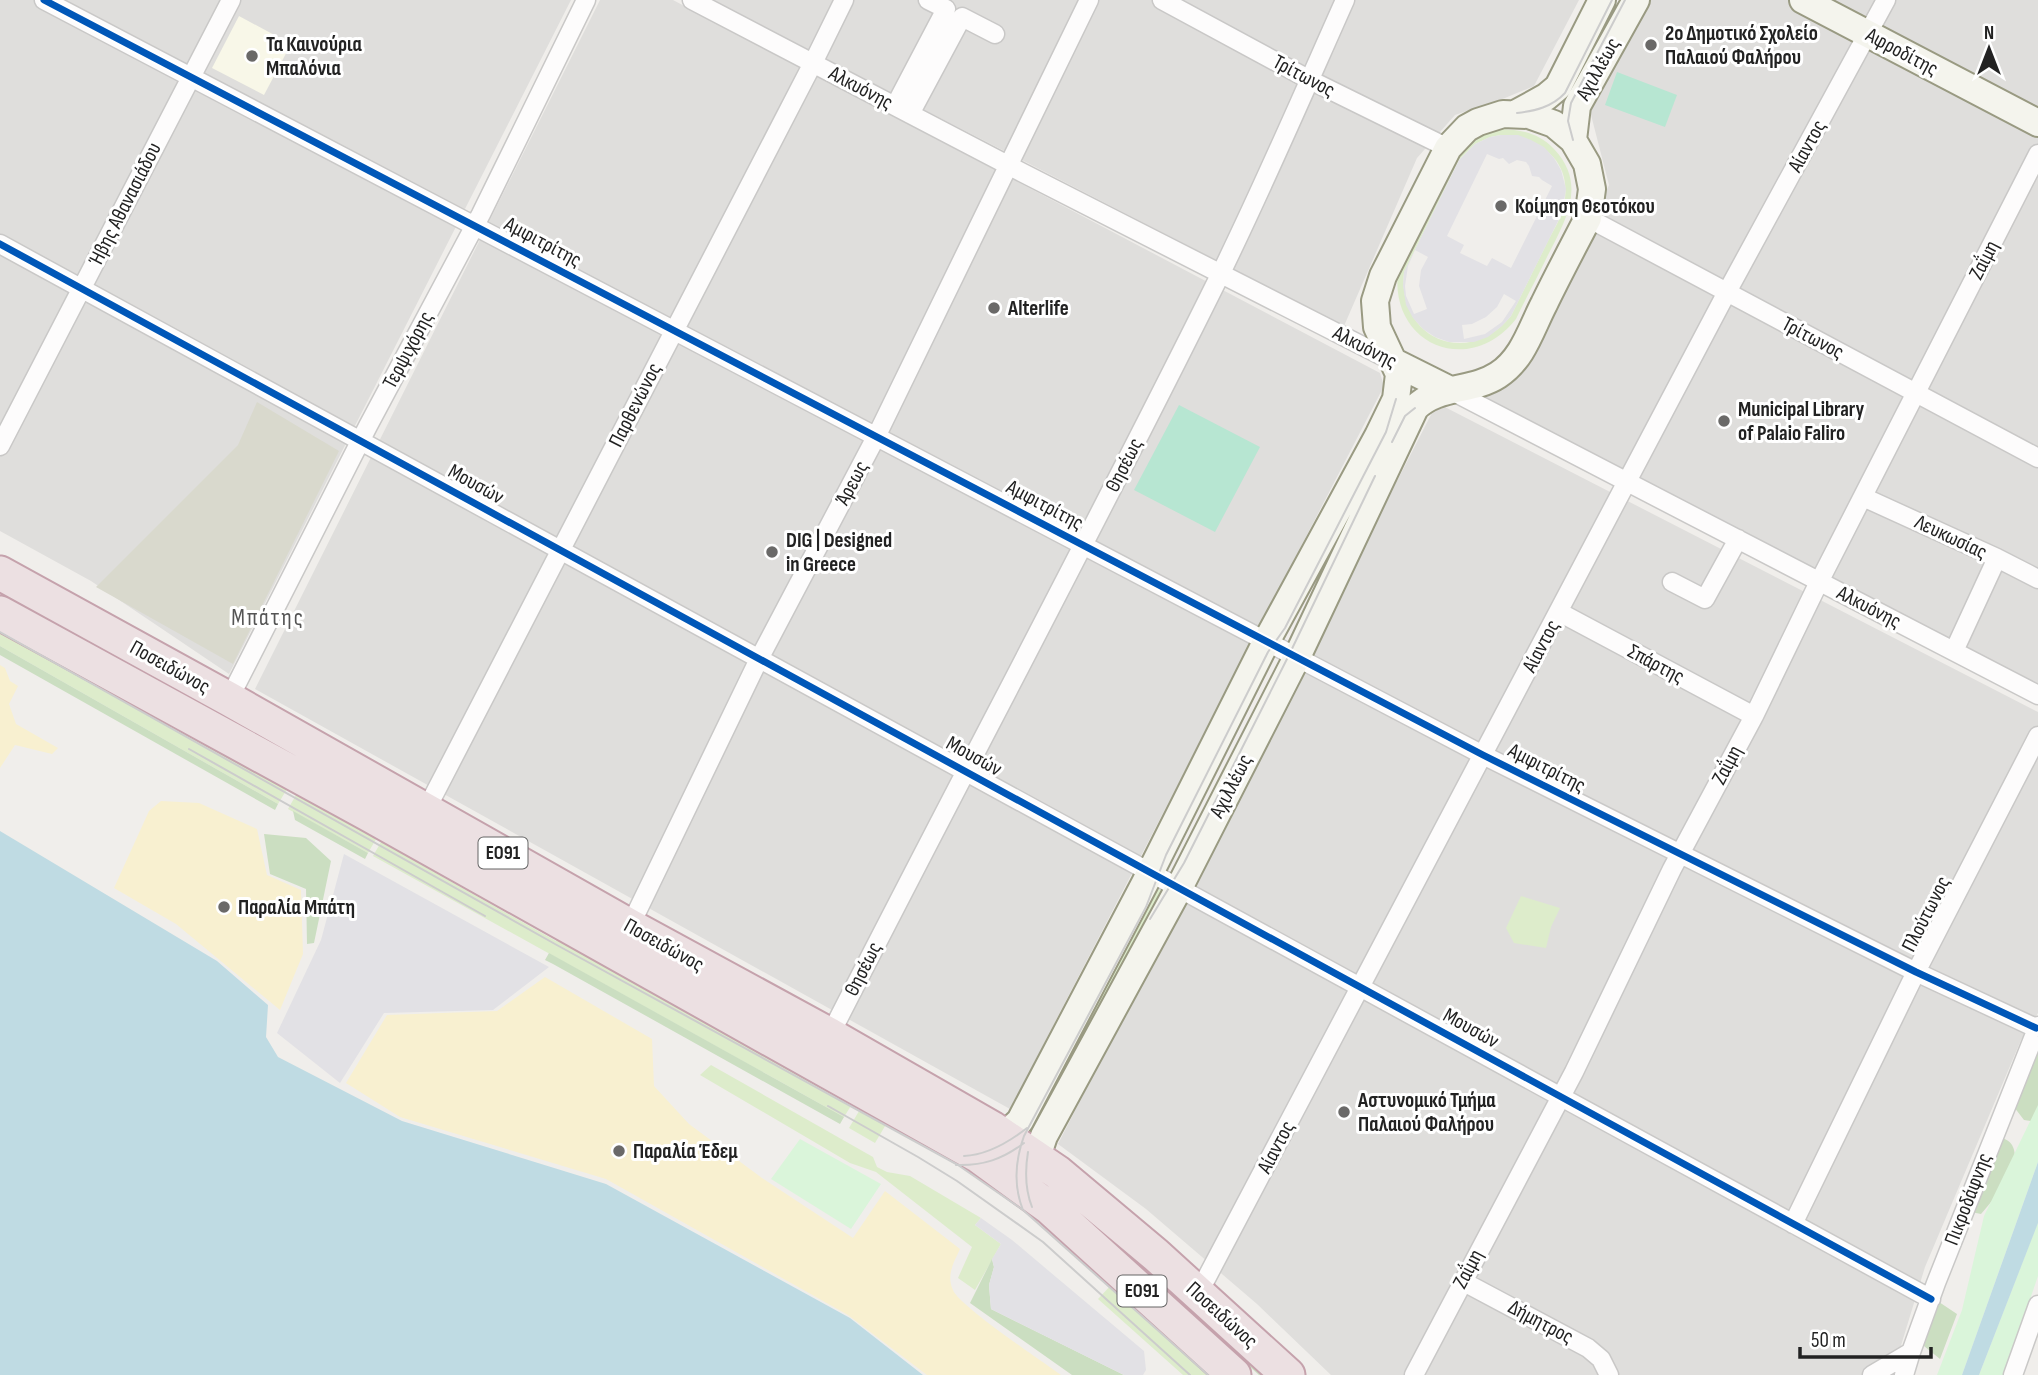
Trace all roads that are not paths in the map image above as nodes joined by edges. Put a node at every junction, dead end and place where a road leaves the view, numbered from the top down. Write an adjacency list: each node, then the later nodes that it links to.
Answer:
1 (44, 0): 17 (street, Αμφιτρίτης)
2 (231, 0): 17 (street, Ήβης Αθανασιάδου)
3 (586, 0): 27 (street, Τερψιχόρης)
4 (692, 0): 16 (street, Αλκυόνης)
5 (844, 0): 16 (street, Παρθενώνος)
6 (928, 0): 19 (street)
7 (1089, 0): 25 (street, Άρεως)
8 (1162, 0): 18 (street, Τρίτωνος)
9 (1345, 0): 18 (street, Θησέως)
10 (1602, 0): 20 (main road, Αχιλλέως)
11 (1636, 0): 22 (main road, Αχιλλέως)
12 (1803, 0): 15 (main road, Αφροδίτης)
13 (1886, 0): 15 (street, Αίαντος)
14 (995, 34): 19 (street)
15 (1868, 34): 21 (main road, Αφροδίτης); 31 (street, Αίαντος)
16 (813, 63): 19 (street, Αλκυόνης); 32 (street, Παρθενώνος)
17 (191, 78): 27 (street, Αμφιτρίτης); 30 (street, Ήβης Αθανασιάδου)
18 (1310, 80): 23 (street, Τρίτωνος); 29 (street, Θησέως)
19 (902, 110): 25 (street, Αλκυόνης)
20 (1517, 113): 22 (main road); 23 (main road)
21 (2038, 123)
22 (1573, 140): 26 (main road)
23 (1448, 148): 33 (main road)
24 (2038, 154): 35 (street, Ζαΐμη)
25 (1008, 165): 29 (street, Αλκυόνης); 37 (street, Άρεως)
26 (1588, 218): 31 (street, Τρίτωνος); 34 (main road)
27 (474, 226): 32 (street, Αμφιτρίτης); 38 (street, Τερψιχόρης)
28 (0, 244): 30 (street, Μουσών)
29 (1221, 272): 33 (street, Αλκυόνης); 44 (street, Θησέως)
30 (82, 288): 38 (street, Μουσών); 39 (street, Ήβης Αθανασιάδου)
31 (1727, 292): 35 (street, Τρίτωνος); 41 (street, Αίαντος)
32 (674, 331): 37 (street, Αμφιτρίτης); 45 (street, Παρθενώνος)
33 (1394, 362): 34 (main road, Αλκυόνης); 36 (main road)
34 (1450, 390): 36 (main road); 41 (street, Αλκυόνης)
35 (1916, 393): 40 (street, Τρίτωνος); 42 (street, Ζαΐμη)
36 (1405, 403): 53 (main road, Αχιλλέως); 55 (main road, Αχιλλέως)
37 (876, 437): 44 (street, Αμφιτρίτης); 56 (street, Άρεως)
38 (361, 441): 45 (street, Μουσών); 58 (street, Τερψιχόρης)
39 (0, 446)
40 (2038, 458)
41 (1628, 482): 43 (street, Αλκυόνης); 51 (street, Αίαντος)
42 (1863, 497): 46 (street, Λευκωσίας); 49 (street, Ζαΐμη)
43 (1738, 538): 49 (street, Αλκυόνης); 50 (street)
44 (1083, 545): 53 (street, Αμφιτρίτης); 62 (street, Θησέως)
45 (560, 550): 56 (street, Μουσών); 63 (street, Παρθενώνος)
46 (1997, 558): 48 (street, Λευκωσίας); 54 (street)
47 (0, 573): 58 (highway, Ποσειδώνος / ΕΟ91)
48 (2038, 579)
49 (1820, 581): 54 (street, Αλκυόνης); 59 (street, Ζαΐμη)
50 (1672, 582)
51 (1559, 612): 59 (street, Σπάρτης); 61 (street, Αίαντος)
52 (0, 613): 83 (highway, Ποσειδώνος / ΕΟ91)
53 (1266, 642): 55 (street, Αμφιτρίτης); 65 (main road, Αχιλλέως)
54 (1954, 651): 57 (street, Αλκυόνης)
55 (1297, 657): 61 (street, Αμφιτρίτης); 66 (main road, Αχιλλέως)
56 (759, 659): 62 (street, Μουσών); 67 (street, Άρεως)
57 (2038, 695)
58 (229, 699): 63 (highway, Ποσειδώνος / ΕΟ91)
59 (1754, 716): 64 (street, Ζαΐμη)
60 (2038, 736): 68 (street, Πλούτωνος)
61 (1483, 755): 64 (street, Αμφιτρίτης); 69 (street, Αίαντος)
62 (964, 771): 65 (street, Μουσών); 71 (street, Θησέως)
63 (426, 810): 67 (highway, Ποσειδώνος / ΕΟ91)
64 (1681, 854): 68 (street, Αμφιτρίτης); 72 (street, Ζαΐμη)
65 (1150, 872): 66 (street, Μουσών); 73 (main road, Αχιλλέως)
66 (1179, 888): 69 (street, Μουσών); 74 (main road, Αχιλλέως)
67 (629, 926): 71 (highway, Ποσειδώνος / ΕΟ91)
68 (1916, 972): 70 (street, Αμφιτρίτης); 75 (street, Πλούτωνος)
69 (1361, 987): 72 (street, Μουσών); 77 (street, Αίαντος)
70 (2037, 1027): 78 (street, Πικροδάφνης)
71 (830, 1035): 73 (highway, Ποσειδώνος / ΕΟ91)
72 (1560, 1096): 75 (street, Μουσών); 76 (street, Ζαΐμη)
73 (1004, 1136): 74 (highway, Ποσειδώνος / ΕΟ91)
74 (1037, 1157): 77 (highway, Ποσειδώνος / ΕΟ91)
75 (1793, 1224): 78 (street, Μουσών)
76 (1462, 1281): 85 (street, Ζαΐμη); 86 (street, Δήμητρος)
77 (1198, 1294): 84 (highway, Ποσειδώνος / ΕΟ91)
78 (1931, 1299): 81 (street, Πικροδάφνης)
79 (2038, 1305): 80 (street)
80 (2022, 1346): 82 (street); 89 (street)
81 (1911, 1352): 87 (street); 88 (street, Πικροδάφνης)
82 (2038, 1357)
83 (1234, 1375)
84 (1288, 1375)
85 (1414, 1375)
86 (1609, 1375)
87 (1872, 1375)
88 (1904, 1375)
89 (2013, 1375)

